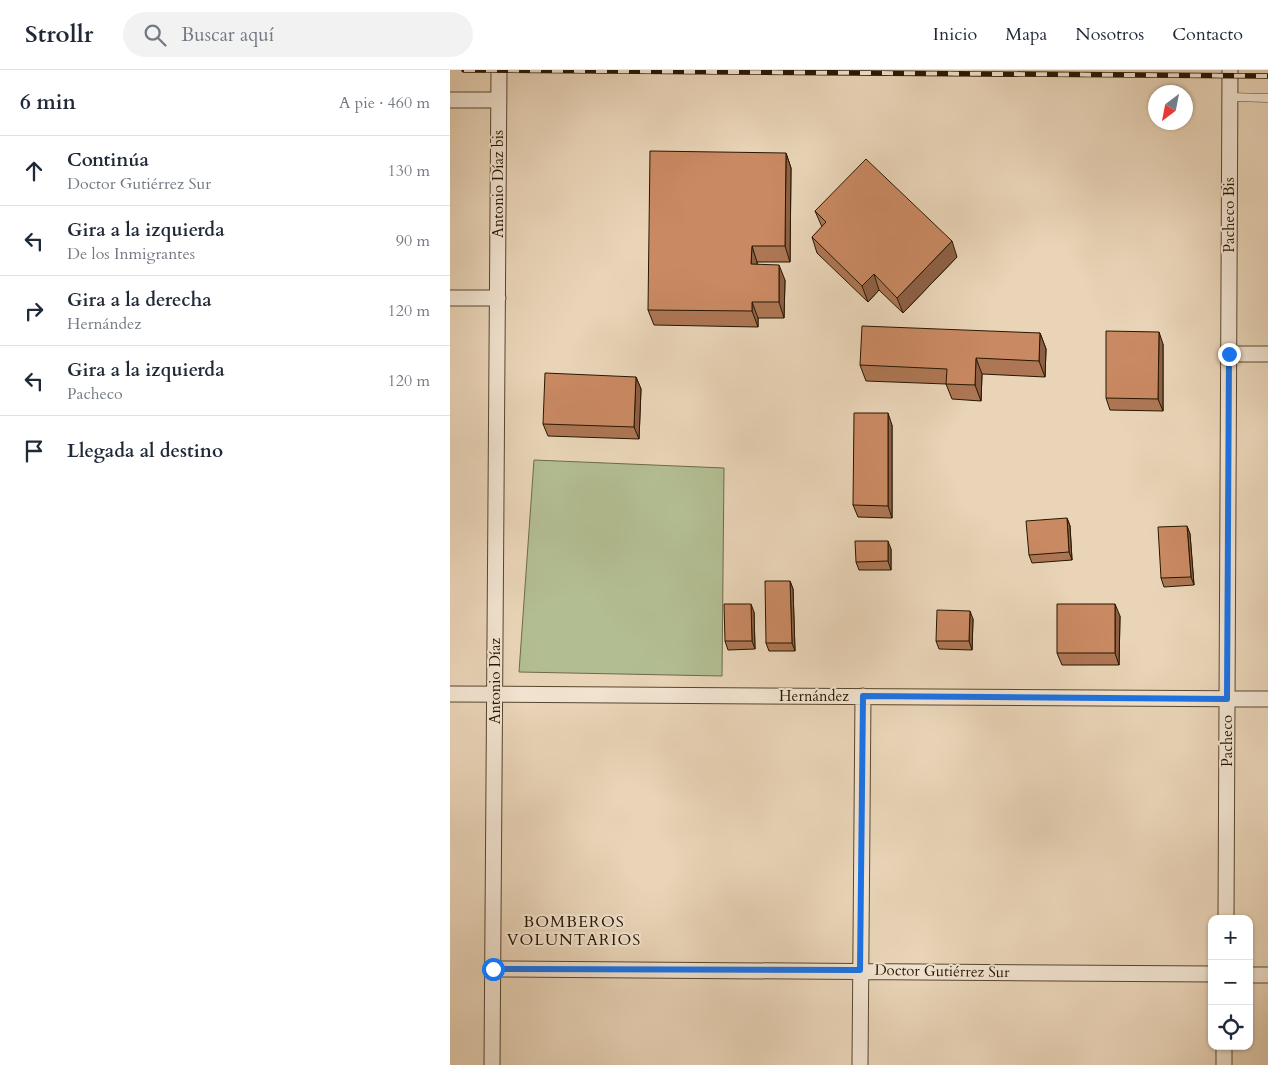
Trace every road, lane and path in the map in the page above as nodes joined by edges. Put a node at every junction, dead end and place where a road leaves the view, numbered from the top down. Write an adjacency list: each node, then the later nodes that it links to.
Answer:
1 (499, 70): 6 (street, Antonio Díaz bis)
2 (1230, 73): 3 (street, Pacheco Bis)
3 (1230, 98): 4 (lane); 9 (street, Pacheco Bis)
4 (1268, 98)
5 (450, 100): 6 (street)
6 (499, 100): 8 (street, Antonio Díaz bis)
7 (450, 298): 8 (street)
8 (498, 298): 12 (street, Antonio Díaz)
9 (1229, 354): 10 (street); 14 (street, Pacheco)
10 (1268, 354)
11 (450, 694): 12 (street, Hernández)
12 (495, 694): 13 (street, Hernández); 17 (street, Antonio Díaz)
13 (863, 696): 14 (street, Hernández); 18 (street)
14 (1227, 699): 15 (street, Hernández); 16 (street, Pacheco)
15 (1268, 699)
16 (1226, 915)
17 (493, 969): 18 (street, Doctor Gutiérrez Sur); 23 (street, Antonio Díaz)
18 (860, 970): 19 (street, Doctor Gutiérrez Sur); 24 (street)
19 (1208, 974)
20 (1253, 975): 21 (street)
21 (1268, 975)
22 (1224, 1050): 25 (street)
23 (492, 1065)
24 (860, 1065)
25 (1224, 1065)

